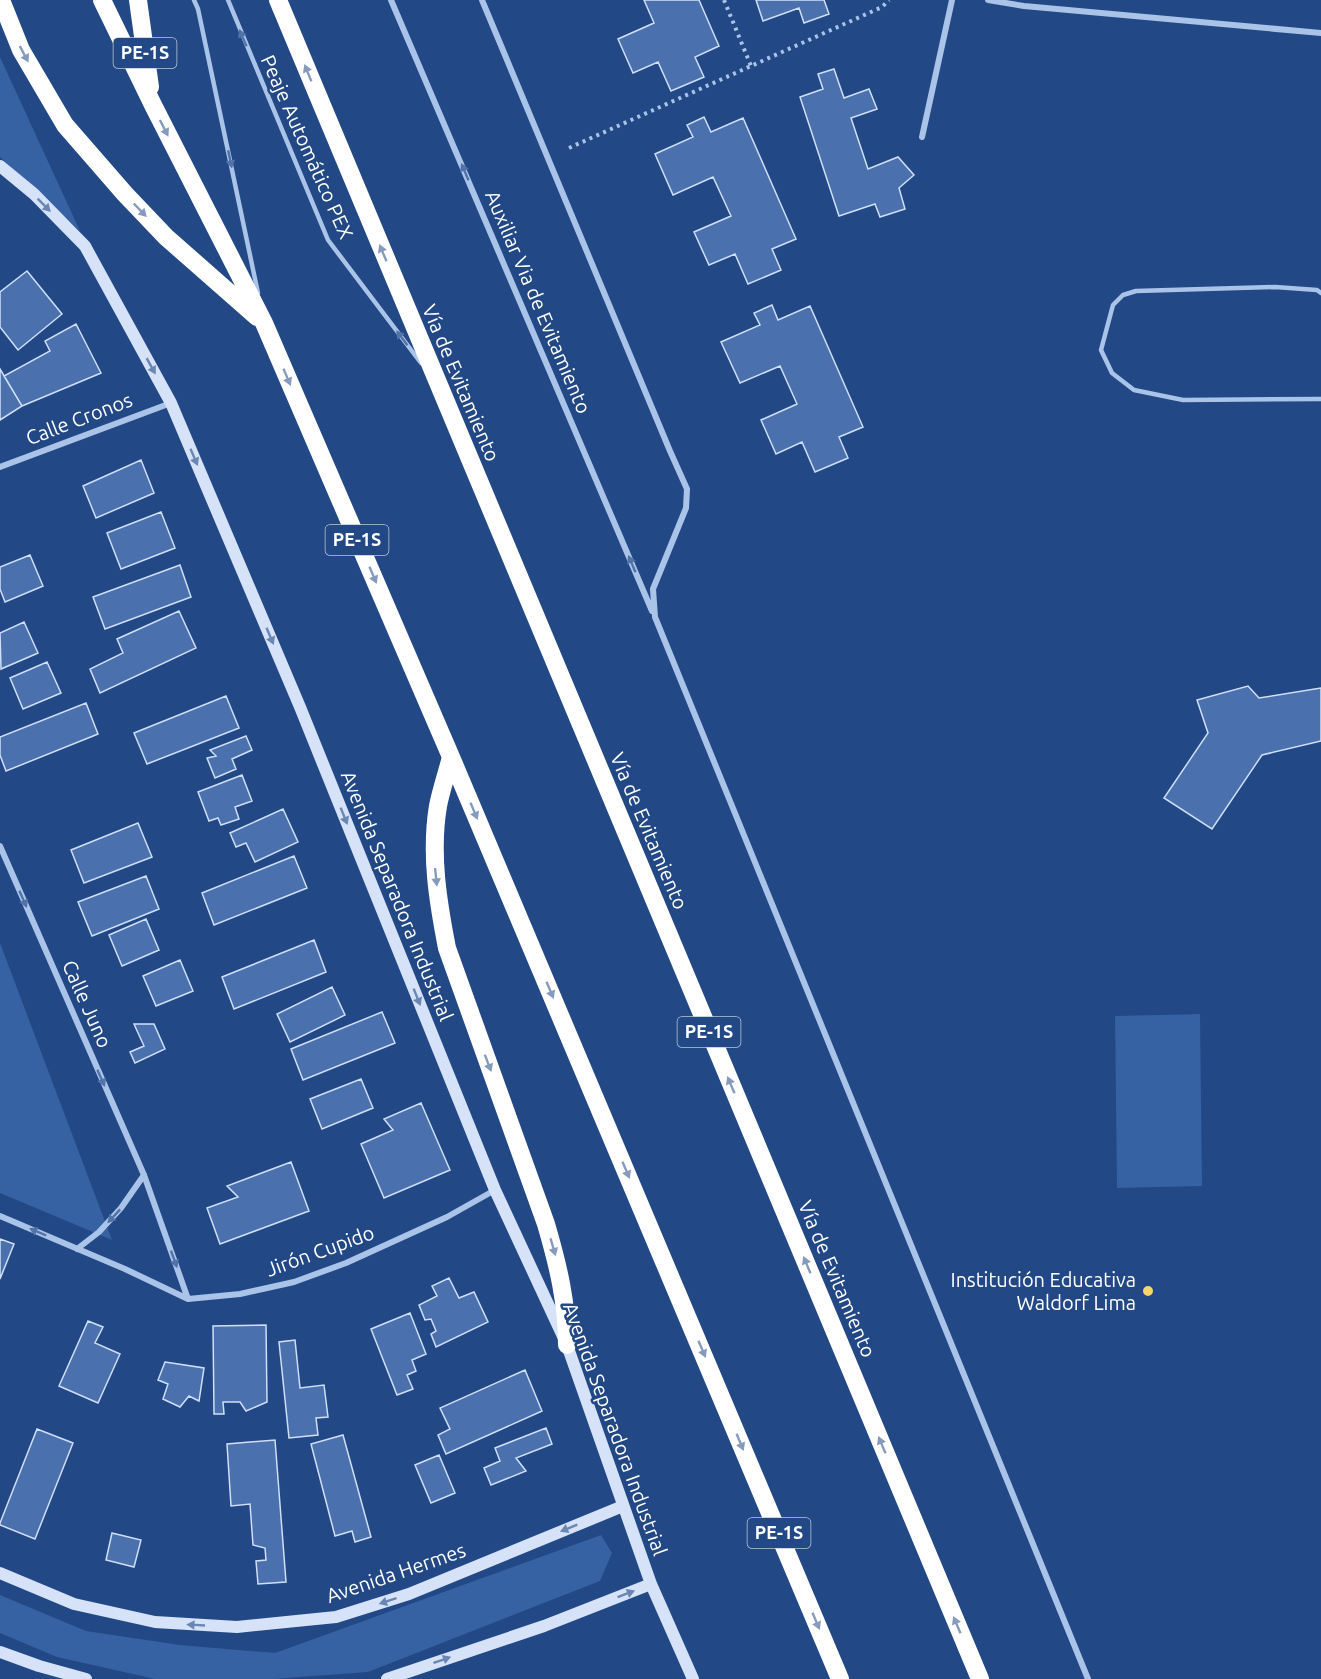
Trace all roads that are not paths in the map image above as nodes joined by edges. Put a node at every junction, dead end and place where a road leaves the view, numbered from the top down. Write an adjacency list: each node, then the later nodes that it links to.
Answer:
1 (1, 0): 16 (highway, PE-1S, one-way to 16)
2 (102, 0): 12 (highway, PE-1S)
3 (138, 0): 12 (highway, PE-1S)
4 (194, 0): 16 (lane, one-way to 16)
5 (228, 0): 17 (lane, Peaje Automático PEX, one-way to 5)
6 (278, 0): 17 (highway, Vía de Evitamiento / PE-1S, one-way to 6)
7 (391, 0): 21 (street, Auxiliar Via de Evitamiento, one-way to 7)
8 (482, 0): 21 (street)
9 (952, 0): 13 (street)
10 (988, 0): 11 (street)
11 (1321, 33)
12 (153, 105): 16 (highway, PE-1S, one-way to 16)
13 (922, 137)
14 (0, 166): 19 (street, Avenida Separadora Industrial, one-way to 19)
15 (1321, 293): 18 (lane)
16 (264, 323): 22 (highway, PE-1S, one-way to 22)
17 (438, 384): 38 (highway, Vía de Evitamiento / PE-1S, one-way to 17)
18 (1321, 399)
19 (171, 403): 20 (street, Calle Cronos); 25 (street, Avenida Separadora Industrial, one-way to 25)
20 (0, 467)
21 (655, 617): 39 (street)
22 (451, 757): 29 (highway, one-way to 29); 37 (highway, PE-1S, one-way to 37)
23 (0, 846): 24 (street, Calle Juno, one-way to 24)
24 (144, 1176): 27 (street, one-way to 27); 28 (street, Calle Juno, one-way to 28)
25 (495, 1190): 28 (street, Jirón Cupido); 29 (street, Avenida Separadora Industrial)
26 (0, 1216): 27 (street, Jirón Cupido, one-way to 26)
27 (77, 1249): 28 (street, Jirón Cupido)
28 (188, 1299)
29 (567, 1345): 30 (street, Avenida Separadora Industrial)
30 (623, 1506): 31 (street, Avenida Hermes, one-way to 31); 32 (street, Avenida Separadora Industrial)
31 (0, 1573)
32 (651, 1584): 35 (street, one-way to 32); 36 (street, Avenida Separadora Industrial)
33 (0, 1652): 34 (street)
34 (86, 1679)
35 (387, 1679)
36 (693, 1679)
37 (840, 1679)
38 (980, 1679)
39 (1088, 1679)

